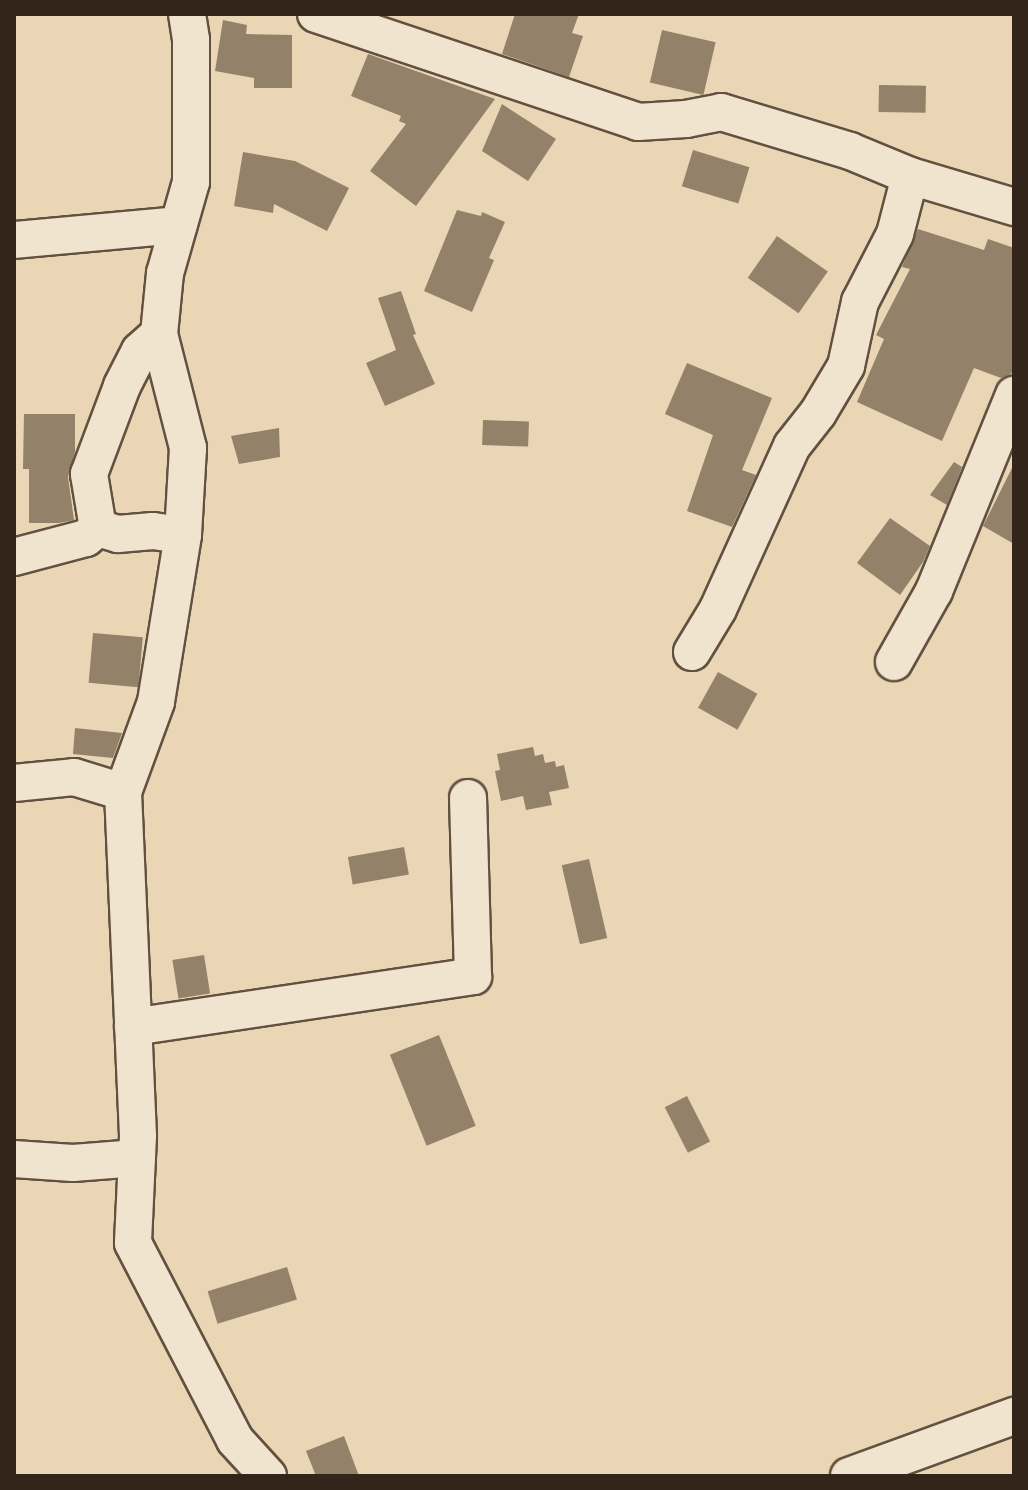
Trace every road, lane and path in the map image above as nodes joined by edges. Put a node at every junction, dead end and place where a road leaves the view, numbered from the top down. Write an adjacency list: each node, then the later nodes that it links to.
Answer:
1 (187, 14): 5 (street)
2 (316, 14): 3 (street)
3 (910, 176): 4 (street); 12 (street)
4 (1014, 207)
5 (178, 225): 6 (street); 7 (street)
6 (14, 240)
7 (159, 334): 9 (street); 10 (street)
8 (1014, 395): 13 (street)
9 (98, 528): 10 (street); 11 (street)
10 (183, 535): 15 (street)
11 (14, 557)
12 (692, 652)
13 (894, 662)
14 (14, 783): 15 (street)
15 (123, 792): 17 (street)
16 (468, 798): 17 (street)
17 (133, 1027): 18 (street)
18 (137, 1158): 19 (street); 21 (street)
19 (14, 1159)
20 (1014, 1416): 22 (street)
21 (268, 1476)
22 (849, 1476)

